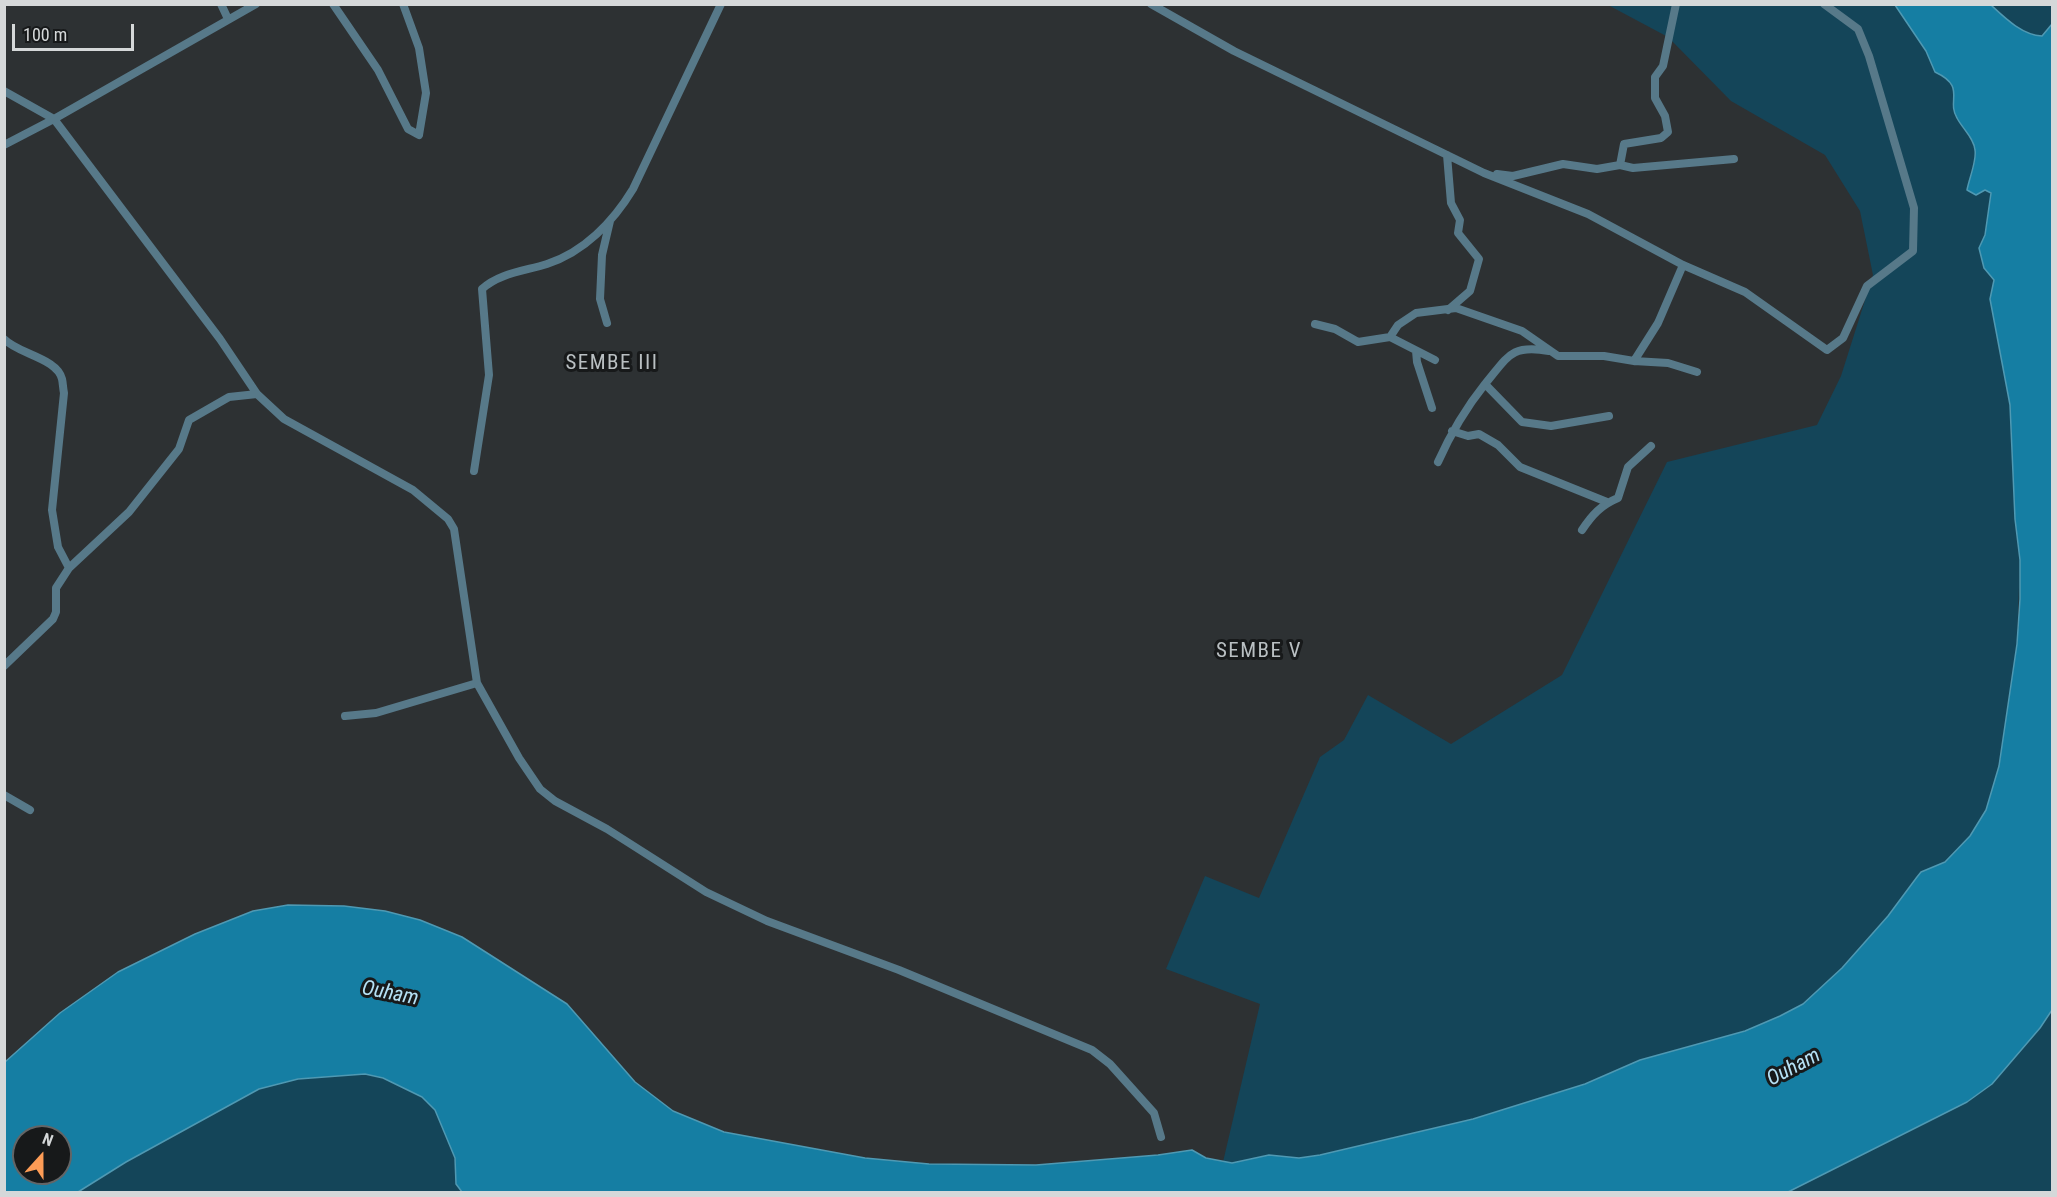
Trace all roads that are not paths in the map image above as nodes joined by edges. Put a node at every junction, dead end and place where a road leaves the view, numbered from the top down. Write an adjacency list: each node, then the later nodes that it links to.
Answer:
1 (221, 4): 9 (street)
2 (256, 4): 9 (street)
3 (333, 4): 4 (street)
4 (404, 4)
5 (721, 4): 17 (street)
6 (1151, 4): 13 (street)
7 (1676, 4): 15 (street)
8 (1824, 4): 18 (street)
9 (228, 19): 11 (street)
10 (4, 91): 11 (street)
11 (54, 120): 12 (street); 30 (street)
12 (4, 145)
13 (1447, 155): 16 (street); 19 (street)
14 (1734, 159): 15 (street)
15 (1620, 165): 16 (street)
16 (1484, 173): 18 (street)
17 (610, 221): 20 (street); 36 (street)
18 (1683, 265): 27 (street)
19 (1448, 310): 22 (street); 25 (street)
20 (607, 323)
21 (1314, 324): 22 (street)
22 (1390, 337): 24 (street)
23 (4, 339): 39 (street)
24 (1416, 351): 26 (street); 31 (street)
25 (1552, 351): 27 (street); 29 (street)
26 (1435, 360)
27 (1634, 361): 28 (street)
28 (1697, 372)
29 (1485, 384): 32 (street); 33 (street)
30 (257, 394): 39 (street); 41 (street)
31 (1432, 408)
32 (1610, 416)
33 (1452, 431): 35 (street); 37 (street)
34 (1651, 446): 37 (street)
35 (1438, 462)
36 (474, 471)
37 (1607, 502): 38 (street)
38 (1582, 530)
39 (69, 568): 40 (street)
40 (4, 666)
41 (477, 683): 42 (street); 45 (street)
42 (345, 716)
43 (4, 795): 44 (street)
44 (30, 810)
45 (1161, 1137)

